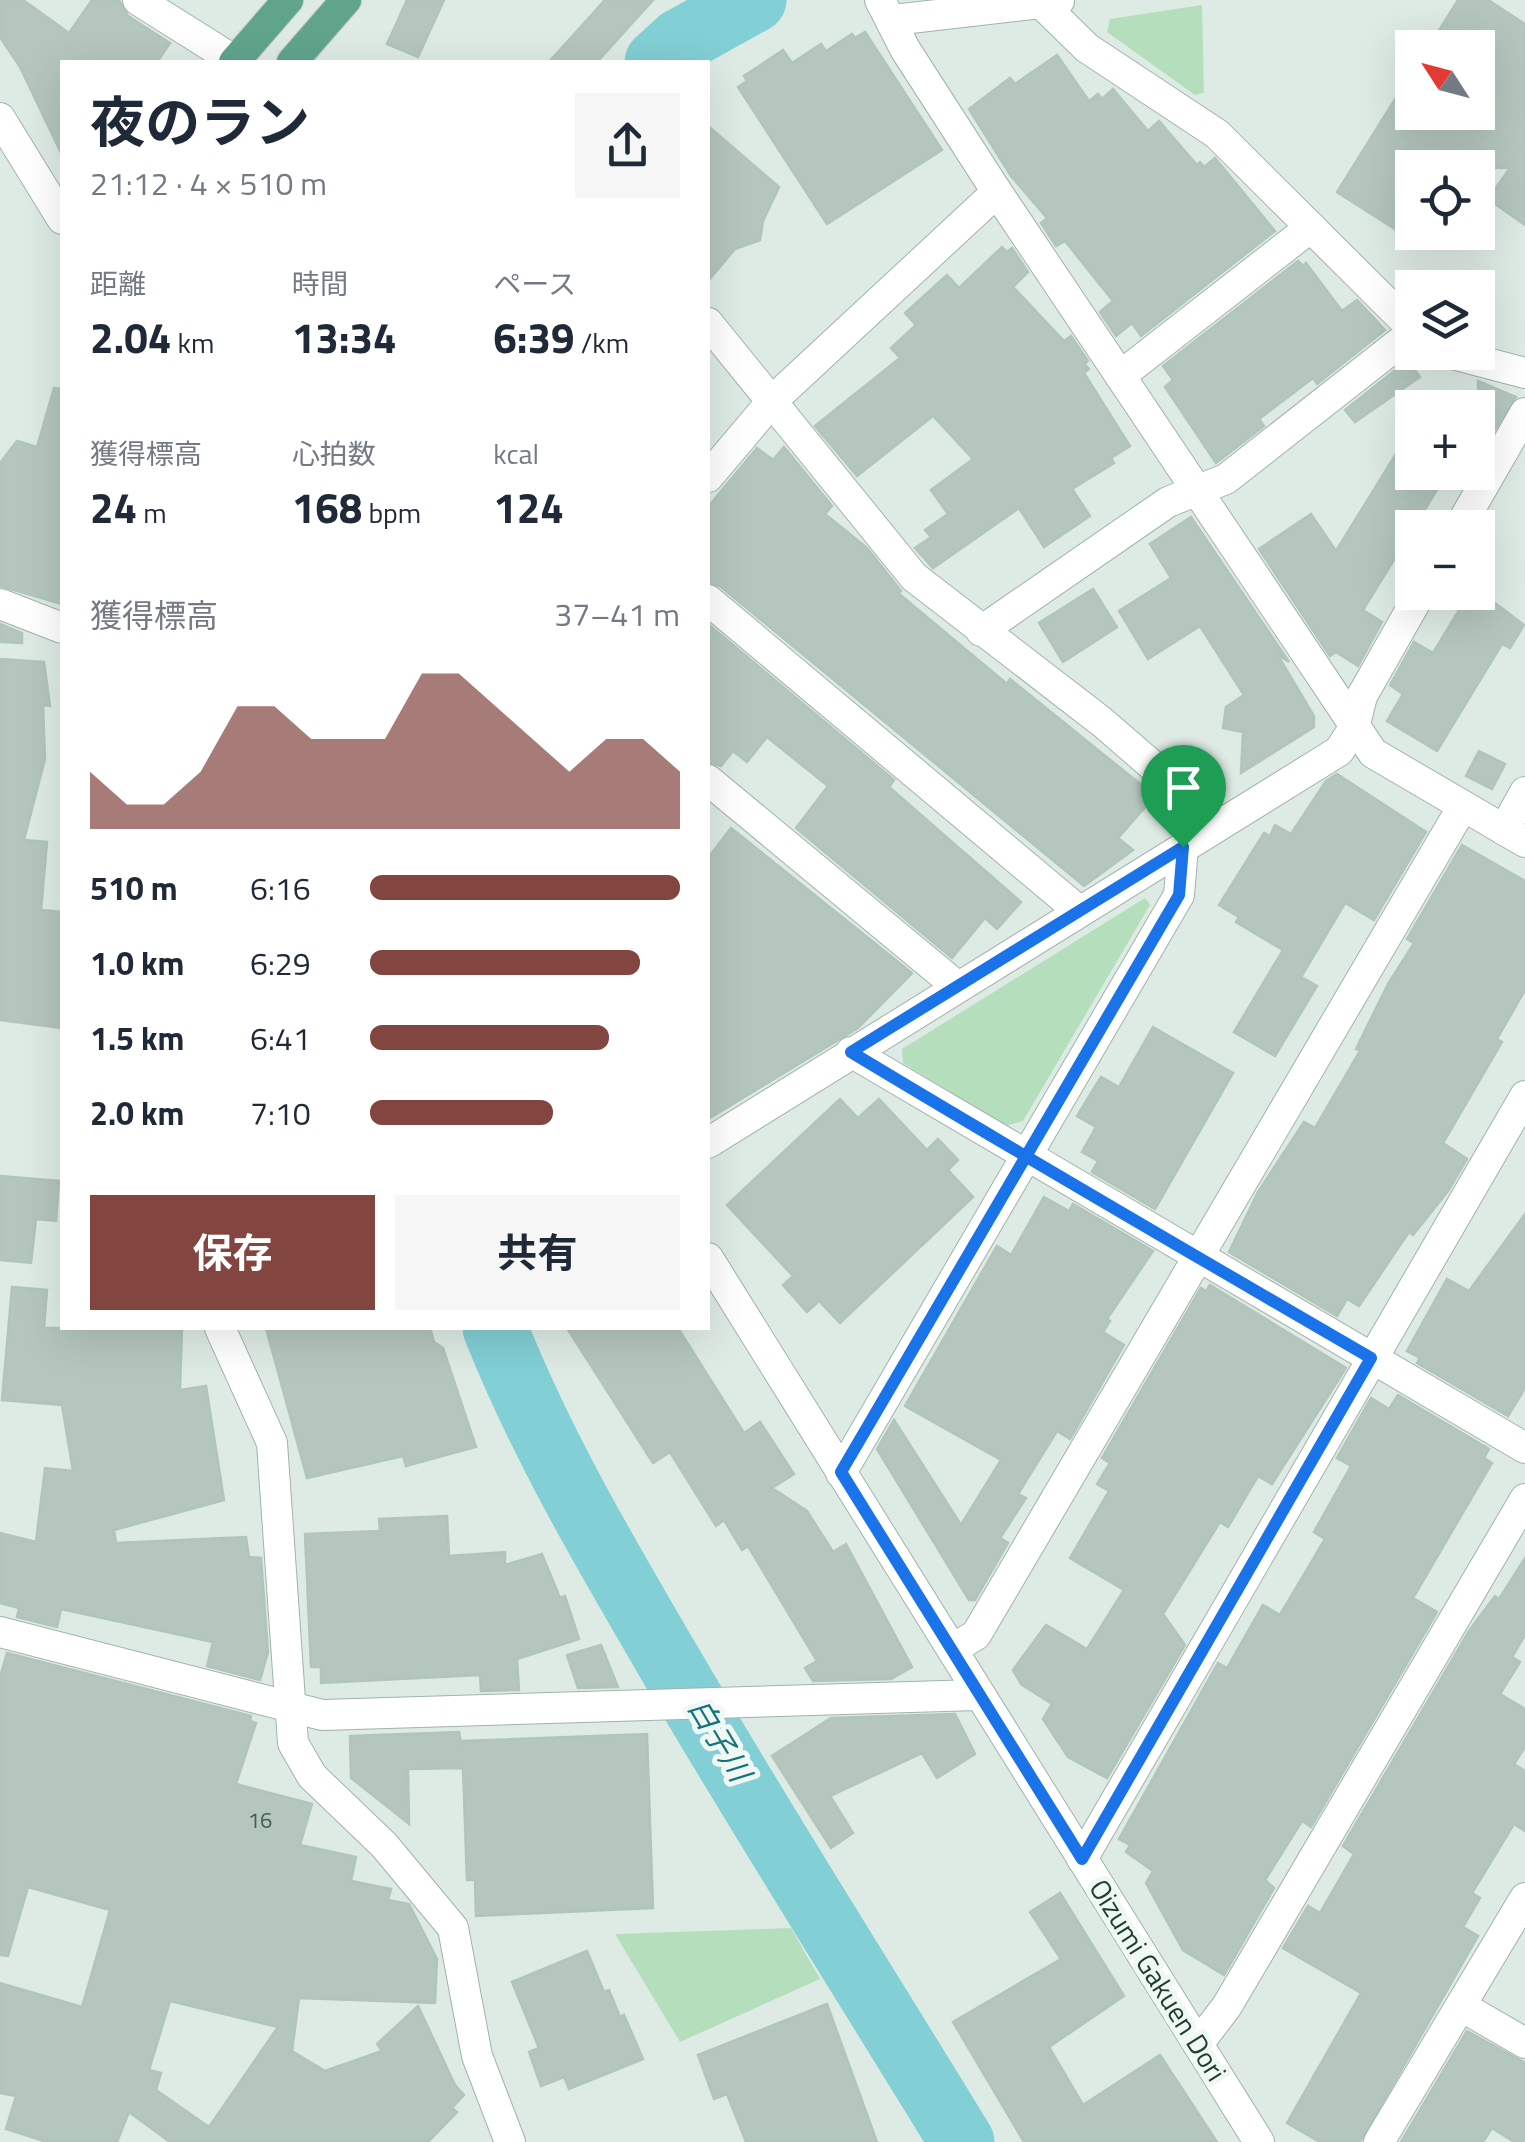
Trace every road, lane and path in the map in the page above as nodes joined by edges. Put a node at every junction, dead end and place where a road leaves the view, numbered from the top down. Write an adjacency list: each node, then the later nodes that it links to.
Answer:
1 (138, 0): 6 (street)
2 (288, 0): 7 (main road)
3 (346, 0): 8 (main road)
4 (1054, 2): 5 (street); 12 (street)
5 (886, 10): 10 (street)
6 (232, 60)
7 (237, 60)
8 (294, 60)
9 (0, 118): 11 (street)
10 (997, 192): 18 (street); 19 (street)
11 (60, 216)
12 (1311, 227): 13 (street); 18 (street)
13 (1395, 313)
14 (710, 325): 19 (street)
15 (1395, 344): 22 (street)
16 (1495, 366): 17 (street)
17 (1525, 374)
18 (1120, 376): 22 (street)
19 (773, 400): 21 (street); 28 (street)
20 (1525, 414): 23 (street)
21 (710, 476)
22 (1198, 490): 28 (street); 29 (street)
23 (1469, 510)
24 (710, 602): 36 (street)
25 (0, 604): 27 (street)
26 (1412, 610): 29 (street)
27 (60, 627)
28 (982, 631): 33 (street)
29 (1354, 728): 32 (street); 33 (street)
30 (710, 782): 37 (street)
31 (1525, 792): 34 (street)
32 (1463, 806): 34 (street); 42 (street)
33 (1220, 824): 35 (street)
34 (1514, 836)
35 (1183, 847): 36 (street); 41 (street)
36 (1079, 911): 37 (street)
37 (958, 987): 38 (street)
38 (851, 1052): 40 (street); 41 (street)
39 (1525, 1096): 45 (street)
40 (710, 1142)
41 (1026, 1156): 42 (street); 47 (street)
42 (1198, 1258): 45 (street); 50 (street)
43 (710, 1261): 47 (street, Oizumi Gakuen Dori)
44 (221, 1330): 52 (street)
45 (1371, 1358): 46 (street); 53 (street)
46 (1525, 1448)
47 (841, 1472): 50 (street, Oizumi Gakuen Dori)
48 (1525, 1499): 56 (street)
49 (0, 1632): 52 (street)
50 (952, 1649): 51 (street, Oizumi Gakuen Dori)
51 (978, 1695): 52 (street); 53 (street, Oizumi Gakuen Dori)
52 (292, 1710): 58 (street)
53 (1082, 1859): 56 (street, Oizumi Gakuen Dori)
54 (1525, 1898): 55 (street)
55 (1461, 2006): 57 (street); 60 (street)
56 (1198, 2044): 59 (street, Oizumi Gakuen Dori)
57 (1525, 2044)
58 (510, 2142)
59 (1258, 2142)
60 (1380, 2142)

